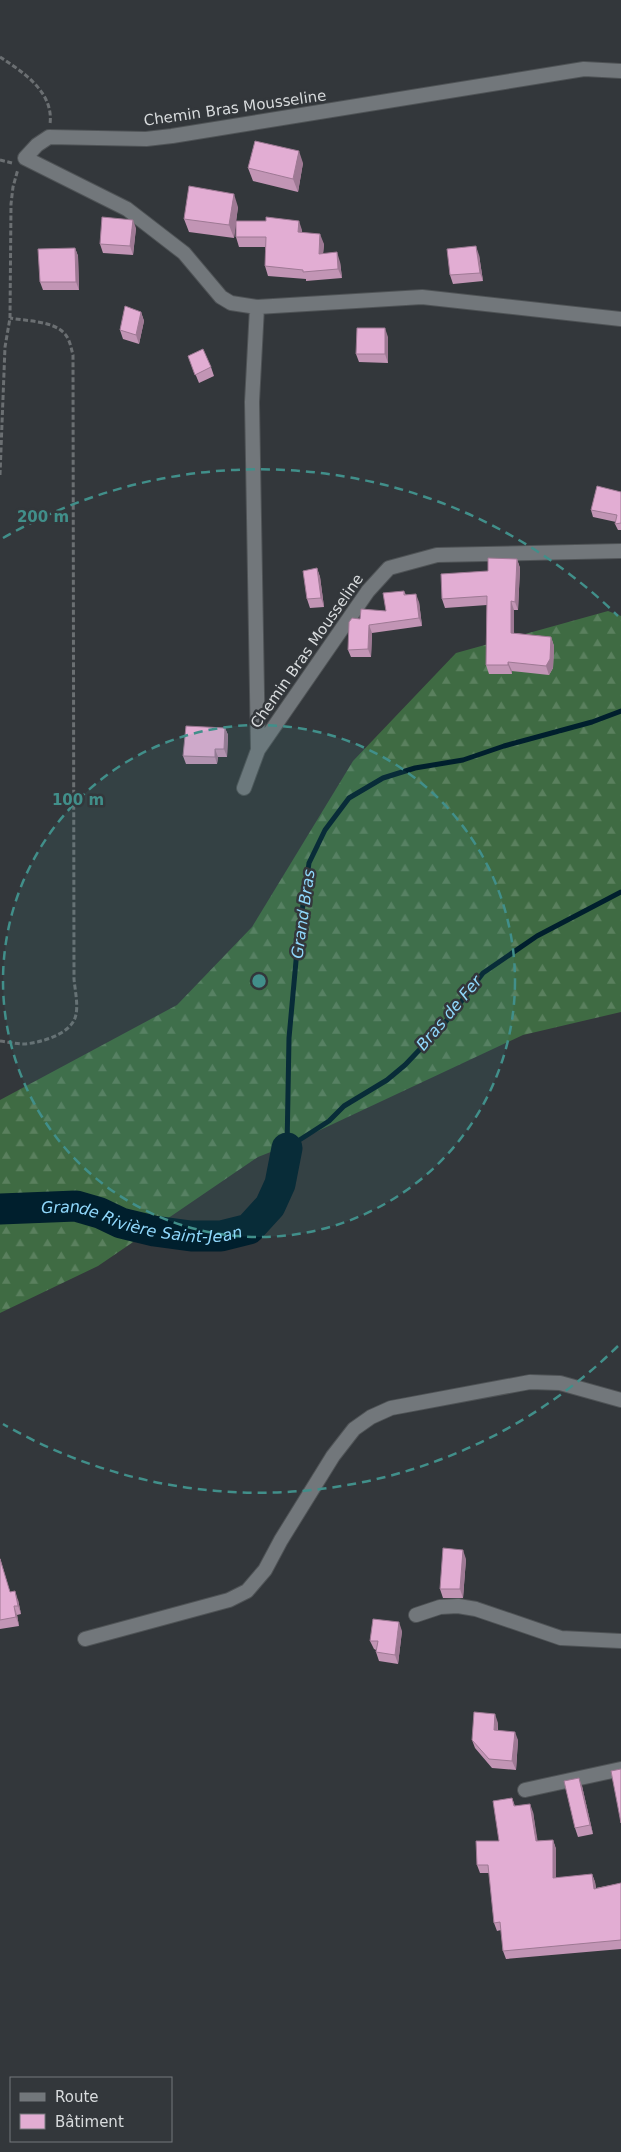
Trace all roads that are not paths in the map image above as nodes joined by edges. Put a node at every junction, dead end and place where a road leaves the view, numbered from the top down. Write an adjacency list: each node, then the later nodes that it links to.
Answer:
1 (621, 71): 2 (street, Chemin Bras Mousseline)
2 (257, 307): 3 (street); 5 (street)
3 (621, 319)
4 (621, 551): 5 (street, Chemin Bras Mousseline)
5 (258, 750): 6 (street)
6 (244, 788)
7 (621, 1400): 9 (street)
8 (416, 1615): 10 (street)
9 (85, 1639)
10 (621, 1641)
11 (621, 1769): 12 (street)
12 (526, 1790)

